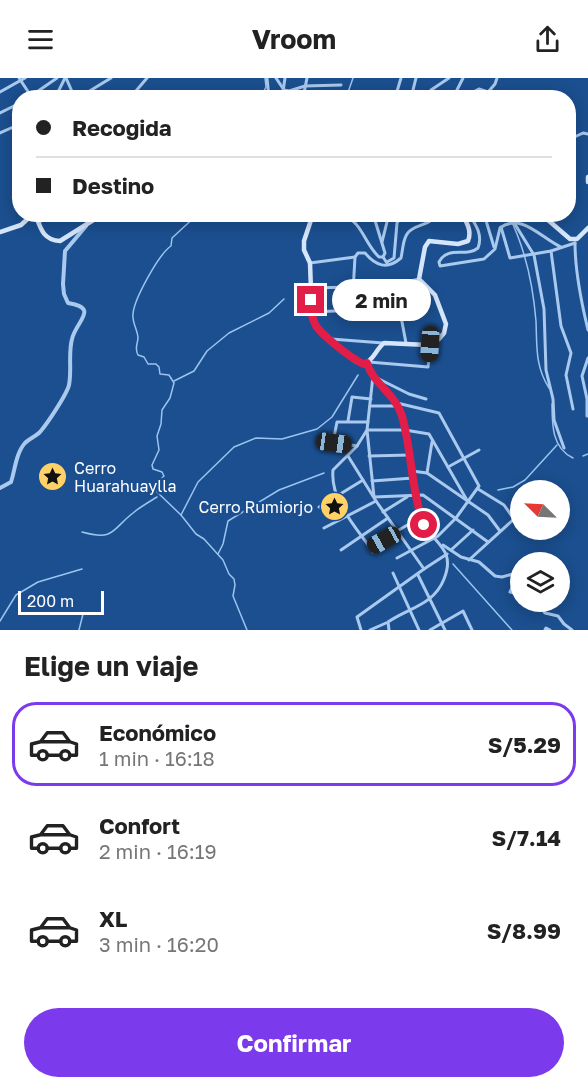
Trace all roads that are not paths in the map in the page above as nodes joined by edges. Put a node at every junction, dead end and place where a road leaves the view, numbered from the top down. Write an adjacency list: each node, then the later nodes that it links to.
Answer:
1 (25, 78): 9 (street)
2 (57, 78): 13 (street)
3 (111, 78): 14 (street)
4 (147, 78): 15 (street)
5 (276, 78): 12 (street)
6 (285, 78): 12 (street)
7 (307, 78): 11 (street)
8 (449, 78): 19 (street)
9 (20, 80): 20 (street)
10 (341, 85): 11 (street)
11 (305, 86): 17 (street); 18 (street)
12 (283, 88): 16 (street)
13 (40, 90)
14 (91, 90)
15 (137, 90)
16 (287, 90)
17 (292, 90)
18 (304, 90)
19 (431, 90)
20 (0, 92)
21 (588, 177): 22 (main road)
22 (588, 182)
23 (24, 222): 42 (main road)
24 (91, 222): 39 (main road)
25 (310, 222): 51 (main road)
26 (355, 222): 50 (street)
27 (376, 222): 44 (street)
28 (387, 222): 44 (street)
29 (398, 222): 52 (street)
30 (429, 222): 52 (street)
31 (465, 222): 53 (main road)
32 (474, 222): 46 (street)
33 (487, 222): 46 (street)
34 (511, 222): 40 (street)
35 (514, 222): 48 (street)
36 (519, 222): 45 (street)
37 (549, 222): 43 (main road)
38 (39, 224): 39 (main road)
39 (87, 225): 92 (street)
40 (501, 227): 46 (street); 48 (street)
41 (588, 228): 43 (main road)
42 (0, 232)
43 (576, 241): 45 (street); 60 (street)
44 (381, 244): 50 (street)
45 (561, 247): 47 (street)
46 (495, 249)
47 (551, 251): 48 (street); 72 (street)
48 (534, 255): 80 (street)
49 (355, 257): 51 (street); 52 (street); 56 (street)
50 (383, 257): 52 (street)
51 (310, 263): 55 (main road)
52 (387, 264)
53 (419, 279): 57 (street); 64 (main road)
54 (374, 287): 56 (street)
55 (310, 288): 56 (street); 59 (main road)
56 (353, 289): 58 (street)
57 (398, 303): 58 (street); 63 (street)
58 (352, 309): 59 (street)
59 (311, 312): 61 (main road)
60 (588, 330)
61 (331, 339): 62 (street); 66 (main road)
62 (384, 343): 63 (main road); 66 (main road)
63 (406, 343): 64 (main road)
64 (430, 344): 66 (street)
65 (588, 358): 73 (street)
66 (368, 363): 67 (street)
67 (373, 376): 68 (street); 69 (street); 70 (street)
68 (370, 399): 71 (street); 74 (street)
69 (426, 399)
70 (397, 404): 71 (street); 77 (street); 85 (street)
71 (370, 406): 75 (street)
72 (573, 409)
73 (587, 416)
74 (348, 421): 75 (street); 79 (street)
75 (368, 422): 76 (street)
76 (367, 430): 77 (street); 79 (street); 84 (street)
77 (405, 430): 78 (street); 82 (street)
78 (433, 440): 86 (street); 88 (street)
79 (357, 446): 83 (street)
80 (564, 448)
81 (479, 450): 85 (street)
82 (410, 455): 84 (street); 87 (street)
83 (348, 456): 90 (street); 94 (street)
84 (369, 456): 91 (street)
85 (465, 458): 86 (street); 93 (street)
86 (448, 467): 98 (street)
87 (412, 471): 88 (street); 89 (street)
88 (427, 473): 98 (street)
89 (414, 478): 91 (street); 96 (street)
90 (363, 480): 94 (street); 97 (street)
91 (372, 481): 97 (street)
92 (0, 488)
93 (477, 489): 98 (street); 107 (street)
94 (336, 495): 99 (street); 101 (street)
95 (410, 495): 96 (street); 97 (street); 100 (street)
96 (416, 495): 102 (street); 103 (street)
97 (375, 499): 100 (street); 101 (street)
98 (468, 502): 103 (street); 107 (street)
99 (319, 507)
100 (383, 512): 104 (street)
101 (347, 515): 105 (street); 109 (street)
102 (422, 517): 108 (street); 110 (street)
103 (456, 518): 106 (street); 110 (street)
104 (388, 519): 108 (street); 109 (street)
105 (324, 528)
106 (473, 530): 111 (street); 116 (street)
107 (500, 531): 111 (street)
108 (397, 532): 112 (street); 114 (street)
109 (362, 535): 112 (street); 113 (street)
110 (434, 537): 114 (street); 116 (street)
111 (488, 542): 118 (street)
112 (370, 547): 115 (street)
113 (341, 550)
114 (410, 550): 117 (street); 119 (street)
115 (373, 552)
116 (449, 552): 118 (street); 119 (street); 124 (street)
117 (397, 558)
118 (469, 560): 122 (street)
119 (424, 569): 121 (street)
120 (393, 573): 123 (street)
121 (417, 575): 123 (street); 124 (street)
122 (510, 575)
123 (399, 589): 125 (street); 129 (street)
124 (430, 599): 125 (street); 128 (street)
125 (409, 611): 127 (street); 132 (street)
126 (544, 612): 138 (street)
127 (388, 622): 130 (street); 131 (street)
128 (441, 622): 133 (street); 134 (street); 135 (street)
129 (361, 630)
130 (370, 630)
131 (388, 630)
132 (418, 630)
133 (430, 630)
134 (445, 630)
135 (472, 630)
136 (544, 630): 137 (street)
137 (550, 630)
138 (572, 630)

